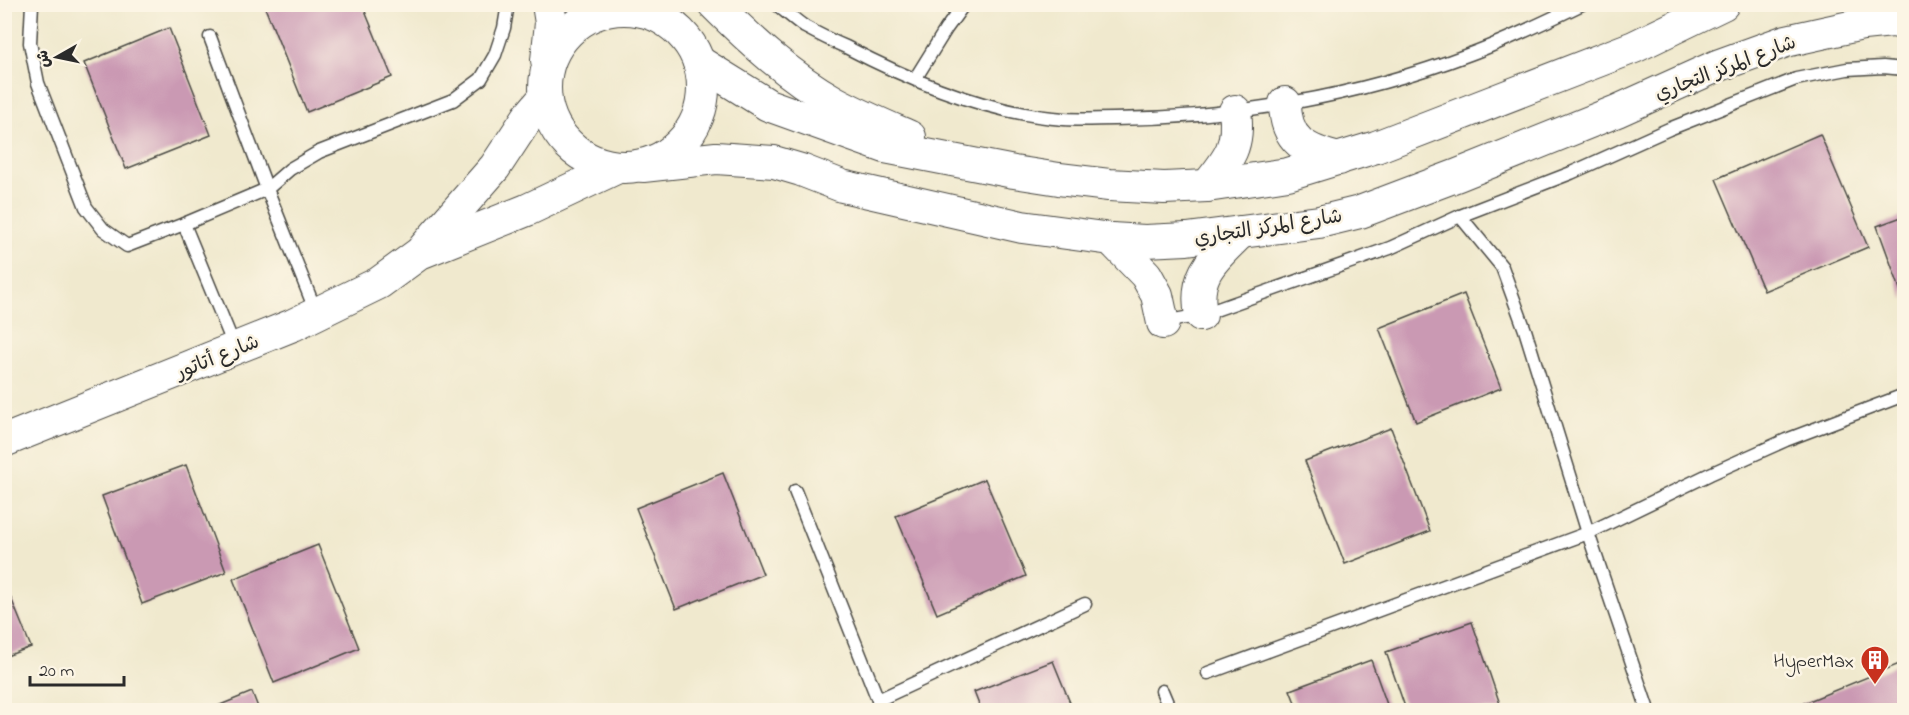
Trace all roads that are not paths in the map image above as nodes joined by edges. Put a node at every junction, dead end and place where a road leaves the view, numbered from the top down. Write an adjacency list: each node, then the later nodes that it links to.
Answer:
1 (32, 4): 25 (lane)
2 (508, 4): 23 (lane)
3 (548, 4): 16 (street)
4 (714, 4): 20 (street)
5 (776, 4): 15 (lane)
6 (964, 4): 15 (lane)
7 (1582, 4): 17 (lane)
8 (1723, 4): 19 (street)
9 (643, 8): 13 (street); 16 (street)
10 (1870, 14): 11 (street, شارع المركز التجاري); 26 (street, شارع المركز التجاري)
11 (1905, 22)
12 (210, 37): 23 (lane)
13 (699, 62): 20 (street); 21 (street)
14 (1905, 69): 24 (lane)
15 (915, 79): 18 (lane)
16 (546, 84): 21 (street); 28 (street, شارع أتاتور)
17 (1285, 103): 18 (lane); 19 (street)
18 (1234, 111): 22 (street)
19 (1339, 159): 22 (street)
20 (957, 160): 22 (street)
21 (630, 167): 27 (street, شارع المركز التجاري); 28 (street, شارع أتاتور)
22 (1207, 186)
23 (267, 189): 25 (lane); 29 (lane)
24 (1460, 216): 30 (lane); 36 (lane)
25 (184, 224): 32 (lane)
26 (1241, 232): 27 (street, شارع المركز التجاري); 30 (street)
27 (1111, 239): 31 (street)
28 (420, 253): 29 (street, شارع أتاتور)
29 (316, 313): 32 (street, شارع أتاتور)
30 (1201, 315): 31 (lane)
31 (1163, 323)
32 (235, 349): 34 (street, شارع أتاتور)
33 (1905, 395): 36 (lane)
34 (4, 441)
35 (795, 491): 40 (lane)
36 (1588, 533): 38 (lane); 42 (lane)
37 (1084, 604): 40 (lane)
38 (1208, 673)
39 (1162, 691): 41 (lane)
40 (880, 705)
41 (1170, 711)
42 (1648, 711)

